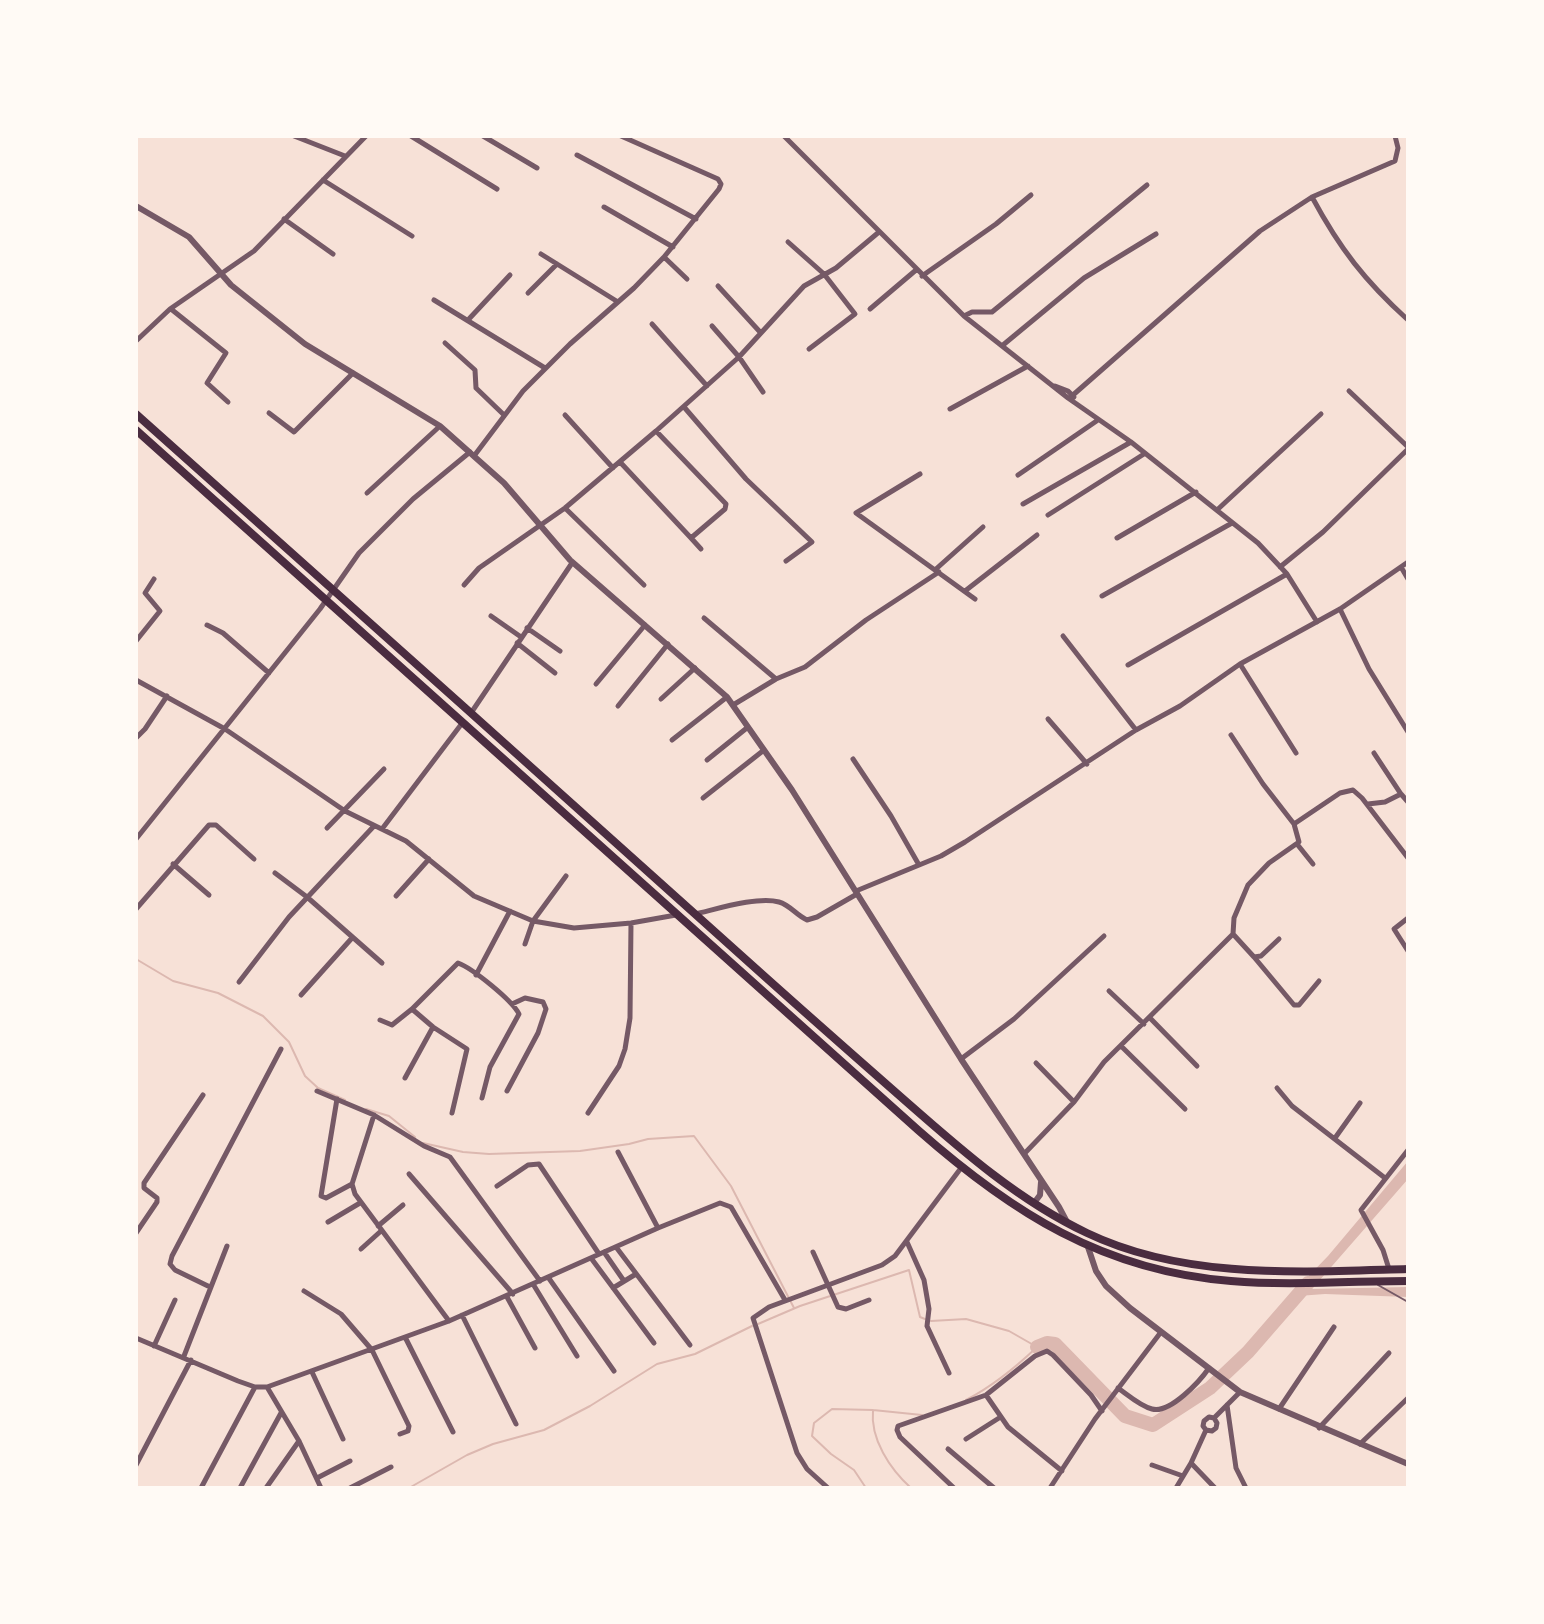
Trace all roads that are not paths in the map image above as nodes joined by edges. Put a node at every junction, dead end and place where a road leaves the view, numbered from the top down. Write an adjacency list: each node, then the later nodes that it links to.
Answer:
1 (294, 136): 9 (street)
2 (366, 136): 9 (street)
3 (411, 136): 13 (street)
4 (483, 136): 10 (street)
5 (621, 136): 19 (street)
6 (784, 136): 20 (street)
7 (1395, 136): 15 (street)
8 (577, 155): 19 (street)
9 (346, 157): 11 (street)
10 (537, 168)
11 (323, 180): 18 (street); 22 (street)
12 (1147, 185): 41 (street)
13 (497, 189)
14 (1031, 195): 33 (street)
15 (1312, 197): 43 (street); 59 (street)
16 (136, 206): 30 (street)
17 (604, 207): 24 (street)
18 (284, 219): 25 (street); 30 (street)
19 (696, 219): 24 (street)
20 (879, 232): 29 (street); 31 (street)
21 (1156, 234): 49 (street)
22 (412, 236)
23 (788, 242): 31 (street)
24 (673, 247): 27 (street)
25 (333, 254)
26 (541, 254): 28 (street)
27 (664, 257): 34 (street); 38 (street)
28 (557, 264): 36 (street); 38 (street)
29 (916, 270): 33 (street); 40 (street)
30 (221, 274): 39 (street); 54 (street)
31 (824, 274): 46 (street); 50 (street)
32 (510, 275): 42 (street)
33 (922, 276): 41 (street)
34 (687, 279)
35 (718, 286): 46 (street)
36 (528, 293)
37 (434, 300): 42 (street)
38 (618, 302): 53 (street)
39 (170, 309): 47 (street); 60 (street)
40 (870, 309)
41 (964, 316): 49 (street)
42 (468, 320): 53 (street)
43 (1408, 320)
44 (652, 324): 56 (street)
45 (712, 326): 51 (street)
46 (760, 332): 51 (street)
47 (136, 341)
48 (445, 343): 66 (street)
49 (1003, 345): 52 (street)
50 (809, 349)
51 (739, 357): 56 (street); 58 (street)
52 (1028, 366): 55 (street); 63 (street)
53 (545, 368): 66 (street)
54 (353, 373): 64 (street); 70 (street)
55 (1051, 384): 59 (street); 61 (street)
56 (707, 386): 62 (street)
57 (1349, 391): 74 (street)
58 (763, 392)
59 (1073, 395): 61 (street)
60 (228, 402)
61 (1077, 404): 69 (street)
62 (684, 407): 72 (street); 94 (street)
63 (950, 409)
64 (269, 413)
65 (136, 414): 105 (highway)
66 (503, 414): 75 (street)
67 (1321, 414): 85 (street)
68 (565, 415): 78 (street)
69 (1098, 420): 73 (street); 80 (street)
70 (440, 426): 75 (street); 82 (street)
71 (136, 430): 109 (highway)
72 (656, 431): 77 (street); 91 (street)
73 (1131, 442): 76 (street); 83 (street)
74 (1408, 448): 97 (street)
75 (472, 454): 88 (street); 105 (street)
76 (1144, 454): 81 (street); 86 (street)
77 (620, 462): 78 (street); 91 (street)
78 (613, 468): 84 (street)
79 (920, 474): 99 (street)
80 (1018, 475)
81 (1196, 492): 85 (street); 92 (street)
82 (367, 493)
83 (1023, 504)
84 (565, 508): 88 (street); 104 (street)
85 (1217, 510): 87 (street)
86 (1048, 515)
87 (1232, 523): 97 (street); 107 (street)
88 (539, 527): 96 (street); 103 (street)
89 (983, 527): 99 (street)
90 (1037, 535): 106 (street)
91 (691, 538): 93 (street)
92 (1117, 538)
93 (701, 549)
94 (786, 561)
95 (1408, 562): 98 (street)
96 (572, 563): 115 (street); 116 (street)
97 (1280, 567): 100 (street)
98 (1401, 567): 102 (street); 110 (street)
99 (937, 570): 106 (street); 127 (street)
100 (1287, 574): 113 (street); 123 (street)
101 (154, 579): 119 (street)
102 (1408, 579)
103 (464, 585)
104 (644, 585)
105 (333, 591): 109 (street); 135 (highway)
106 (965, 591): 108 (street)
107 (1102, 596)
108 (975, 599)
109 (326, 601): 125 (street); 137 (highway)
110 (1340, 609): 113 (street); 141 (street)
111 (491, 616): 118 (street)
112 (704, 618): 127 (street)
113 (1317, 622): 122 (street)
114 (207, 625): 125 (street)
115 (645, 625): 120 (street); 129 (street)
116 (527, 628): 118 (street); 121 (street)
117 (1063, 636): 140 (street)
118 (519, 640): 126 (street); 135 (street)
119 (136, 641)
120 (668, 644): 124 (street); 134 (street)
121 (560, 651)
122 (1240, 664): 140 (street); 146 (street)
123 (1128, 665)
124 (695, 668): 131 (street); 132 (street)
125 (269, 673): 139 (street)
126 (555, 673)
127 (776, 679): 133 (street)
128 (136, 680): 130 (street)
129 (596, 684)
130 (167, 696): 139 (street); 143 (street)
131 (727, 697): 133 (street); 144 (street)
132 (661, 699)
133 (733, 705): 138 (street)
134 (618, 706)
135 (471, 713): 177 (highway)
136 (1048, 719): 150 (street)
137 (463, 722): 160 (street); 178 (highway)
138 (749, 726): 145 (street); 149 (street)
139 (225, 729): 156 (street); 161 (street)
140 (1136, 730): 150 (street)
141 (1408, 732)
142 (1231, 735): 157 (street)
143 (136, 738)
144 (672, 740)
145 (765, 749): 153 (street); 171 (street)
146 (1296, 753)
147 (1374, 753): 152 (street)
148 (853, 759): 168 (street)
149 (707, 760)
150 (1087, 764): 168 (street)
151 (384, 769): 156 (street)
152 (1401, 794): 154 (street); 155 (street)
153 (703, 798)
154 (1408, 802)
155 (1367, 804): 157 (street); 163 (street)
156 (345, 811): 158 (street); 159 (street)
157 (1294, 824): 162 (street)
158 (374, 826): 160 (street); 174 (street)
159 (327, 828)
160 (382, 829): 165 (street)
161 (136, 839)
162 (1297, 844): 167 (street); 182 (street)
163 (1408, 858)
164 (254, 859): 166 (street)
165 (429, 859): 173 (street); 176 (street)
166 (173, 864): 172 (street); 175 (street)
167 (1313, 864)
168 (919, 865): 171 (street)
169 (275, 873): 174 (street)
170 (566, 876): 180 (street)
171 (856, 892): 177 (street); 205 (street)
172 (209, 895)
173 (396, 896)
174 (307, 897): 184 (street); 194 (street)
175 (136, 909)
176 (510, 911): 180 (street); 191 (street)
177 (694, 914): 190 (highway)
178 (677, 915): 181 (street); 192 (highway)
179 (1408, 918): 187 (street)
180 (533, 921): 181 (street); 186 (street)
181 (631, 923): 219 (street)
182 (1233, 934): 188 (street); 199 (street)
183 (1104, 936): 205 (street)
184 (352, 938): 189 (street); 196 (street)
185 (1279, 939): 188 (street)
186 (525, 944)
187 (1408, 951)
188 (1254, 957): 193 (street)
189 (382, 963)
190 (757, 969): 192 (highway); 232 (highway)
191 (476, 975): 197 (street); 198 (street)
192 (749, 978): 225 (highway)
193 (1319, 981)
194 (239, 982)
195 (1109, 991): 201 (street)
196 (301, 995)
197 (512, 1004): 211 (street); 213 (street)
198 (412, 1009): 200 (street); 202 (street)
199 (1150, 1018): 201 (street); 207 (street)
200 (380, 1020)
201 (1144, 1024): 203 (street)
202 (433, 1027): 208 (street); 218 (street)
203 (1121, 1046): 215 (street); 217 (street)
204 (281, 1049): 256 (street)
205 (961, 1059): 224 (street)
206 (1036, 1063): 215 (street)
207 (1197, 1066)
208 (405, 1078)
209 (1277, 1088): 221 (street)
210 (317, 1091): 214 (street)
211 (507, 1091)
212 (203, 1095): 238 (street)
213 (482, 1098)
214 (337, 1099): 220 (street); 229 (street)
215 (1074, 1102): 224 (street)
216 (1360, 1103): 221 (street)
217 (1185, 1109)
218 (452, 1113)
219 (588, 1113)
220 (374, 1115): 229 (street); 253 (street)
221 (1335, 1138): 227 (street)
222 (1408, 1150): 227 (street)
223 (618, 1152): 237 (street)
224 (1024, 1154): 228 (street)
225 (961, 1168): 239 (street); 242 (highway)
226 (409, 1174): 259 (street)
227 (1385, 1178): 247 (street)
228 (1041, 1179): 232 (street); 235 (street)
229 (352, 1184): 231 (street)
230 (497, 1186): 245 (street)
231 (360, 1203): 234 (street); 236 (street)
232 (1034, 1203): 235 (highway)
233 (403, 1205): 236 (street)
234 (328, 1222)
235 (1067, 1222): 247 (highway)
236 (380, 1228): 243 (street); 265 (street)
237 (658, 1228): 241 (street); 260 (street)
238 (136, 1233)
239 (907, 1242): 255 (street); 282 (street)
240 (227, 1246): 256 (street)
241 (616, 1247): 245 (street); 249 (street)
242 (1088, 1247): 252 (highway); 267 (street)
243 (361, 1249)
244 (813, 1252): 255 (street)
245 (601, 1253): 246 (street); 251 (street)
246 (591, 1258): 250 (street); 257 (street)
247 (1389, 1269): 248 (highway)
248 (1408, 1269)
249 (636, 1274): 251 (street); 271 (street)
250 (548, 1277): 253 (street); 280 (street)
251 (624, 1281): 257 (street)
252 (1408, 1281)
253 (536, 1283): 259 (street); 277 (street)
254 (1378, 1285): 263 (lane)
255 (829, 1286): 260 (street); 262 (street)
256 (210, 1287): 276 (street)
257 (613, 1288): 270 (street)
258 (304, 1291): 274 (street)
259 (510, 1295): 264 (street); 273 (street)
260 (788, 1299): 319 (street)
261 (175, 1300): 272 (street)
262 (869, 1300)
263 (1408, 1302)
264 (462, 1315): 265 (street); 295 (street)
265 (449, 1321): 268 (street)
266 (1334, 1327): 291 (street)
267 (1161, 1332): 279 (street); 285 (street)
268 (405, 1337): 274 (street); 298 (street)
269 (137, 1339): 272 (street)
270 (654, 1343)
271 (690, 1345)
272 (154, 1346): 276 (street)
273 (535, 1348)
274 (372, 1350): 281 (street); 299 (street)
275 (1389, 1353): 296 (street)
276 (184, 1356): 278 (street)
277 (577, 1356)
278 (191, 1360): 283 (street); 308 (street)
279 (1211, 1370): 285 (street); 286 (street)
280 (614, 1371)
281 (312, 1372): 284 (street); 300 (street)
282 (949, 1373)
283 (255, 1387): 284 (street); 314 (street)
284 (267, 1387): 292 (street)
285 (1118, 1388): 290 (street)
286 (1240, 1392): 289 (street); 291 (street)
287 (986, 1395): 290 (street); 293 (street); 320 (street)
288 (1408, 1398): 303 (street)
289 (1227, 1405): 294 (street); 325 (street)
290 (1102, 1410): 311 (street)
291 (1279, 1410): 296 (street)
292 (282, 1412): 302 (street); 315 (street)
293 (999, 1418): 301 (street); 311 (street)
294 (1214, 1418): 297 (street); 297 (street)
295 (516, 1424)
296 (1319, 1428): 303 (street)
297 (1206, 1430): 306 (street)
298 (453, 1432)
299 (400, 1434)
300 (343, 1439)
301 (966, 1439)
302 (299, 1441): 313 (street); 316 (street)
303 (1359, 1444): 307 (street)
304 (948, 1449): 321 (street)
305 (350, 1461): 313 (street)
306 (1191, 1463): 312 (street); 324 (street)
307 (1408, 1464)
308 (136, 1465)
309 (1152, 1465): 312 (street)
310 (391, 1467): 318 (street)
311 (1062, 1471): 322 (street)
312 (1183, 1476): 323 (street)
313 (317, 1478): 317 (street)
314 (201, 1488)
315 (240, 1488)
316 (266, 1488)
317 (321, 1488)
318 (350, 1488)
319 (828, 1488)
320 (954, 1488)
321 (994, 1488)
322 (1050, 1488)
323 (1176, 1488)
324 (1215, 1488)
325 (1246, 1488)

